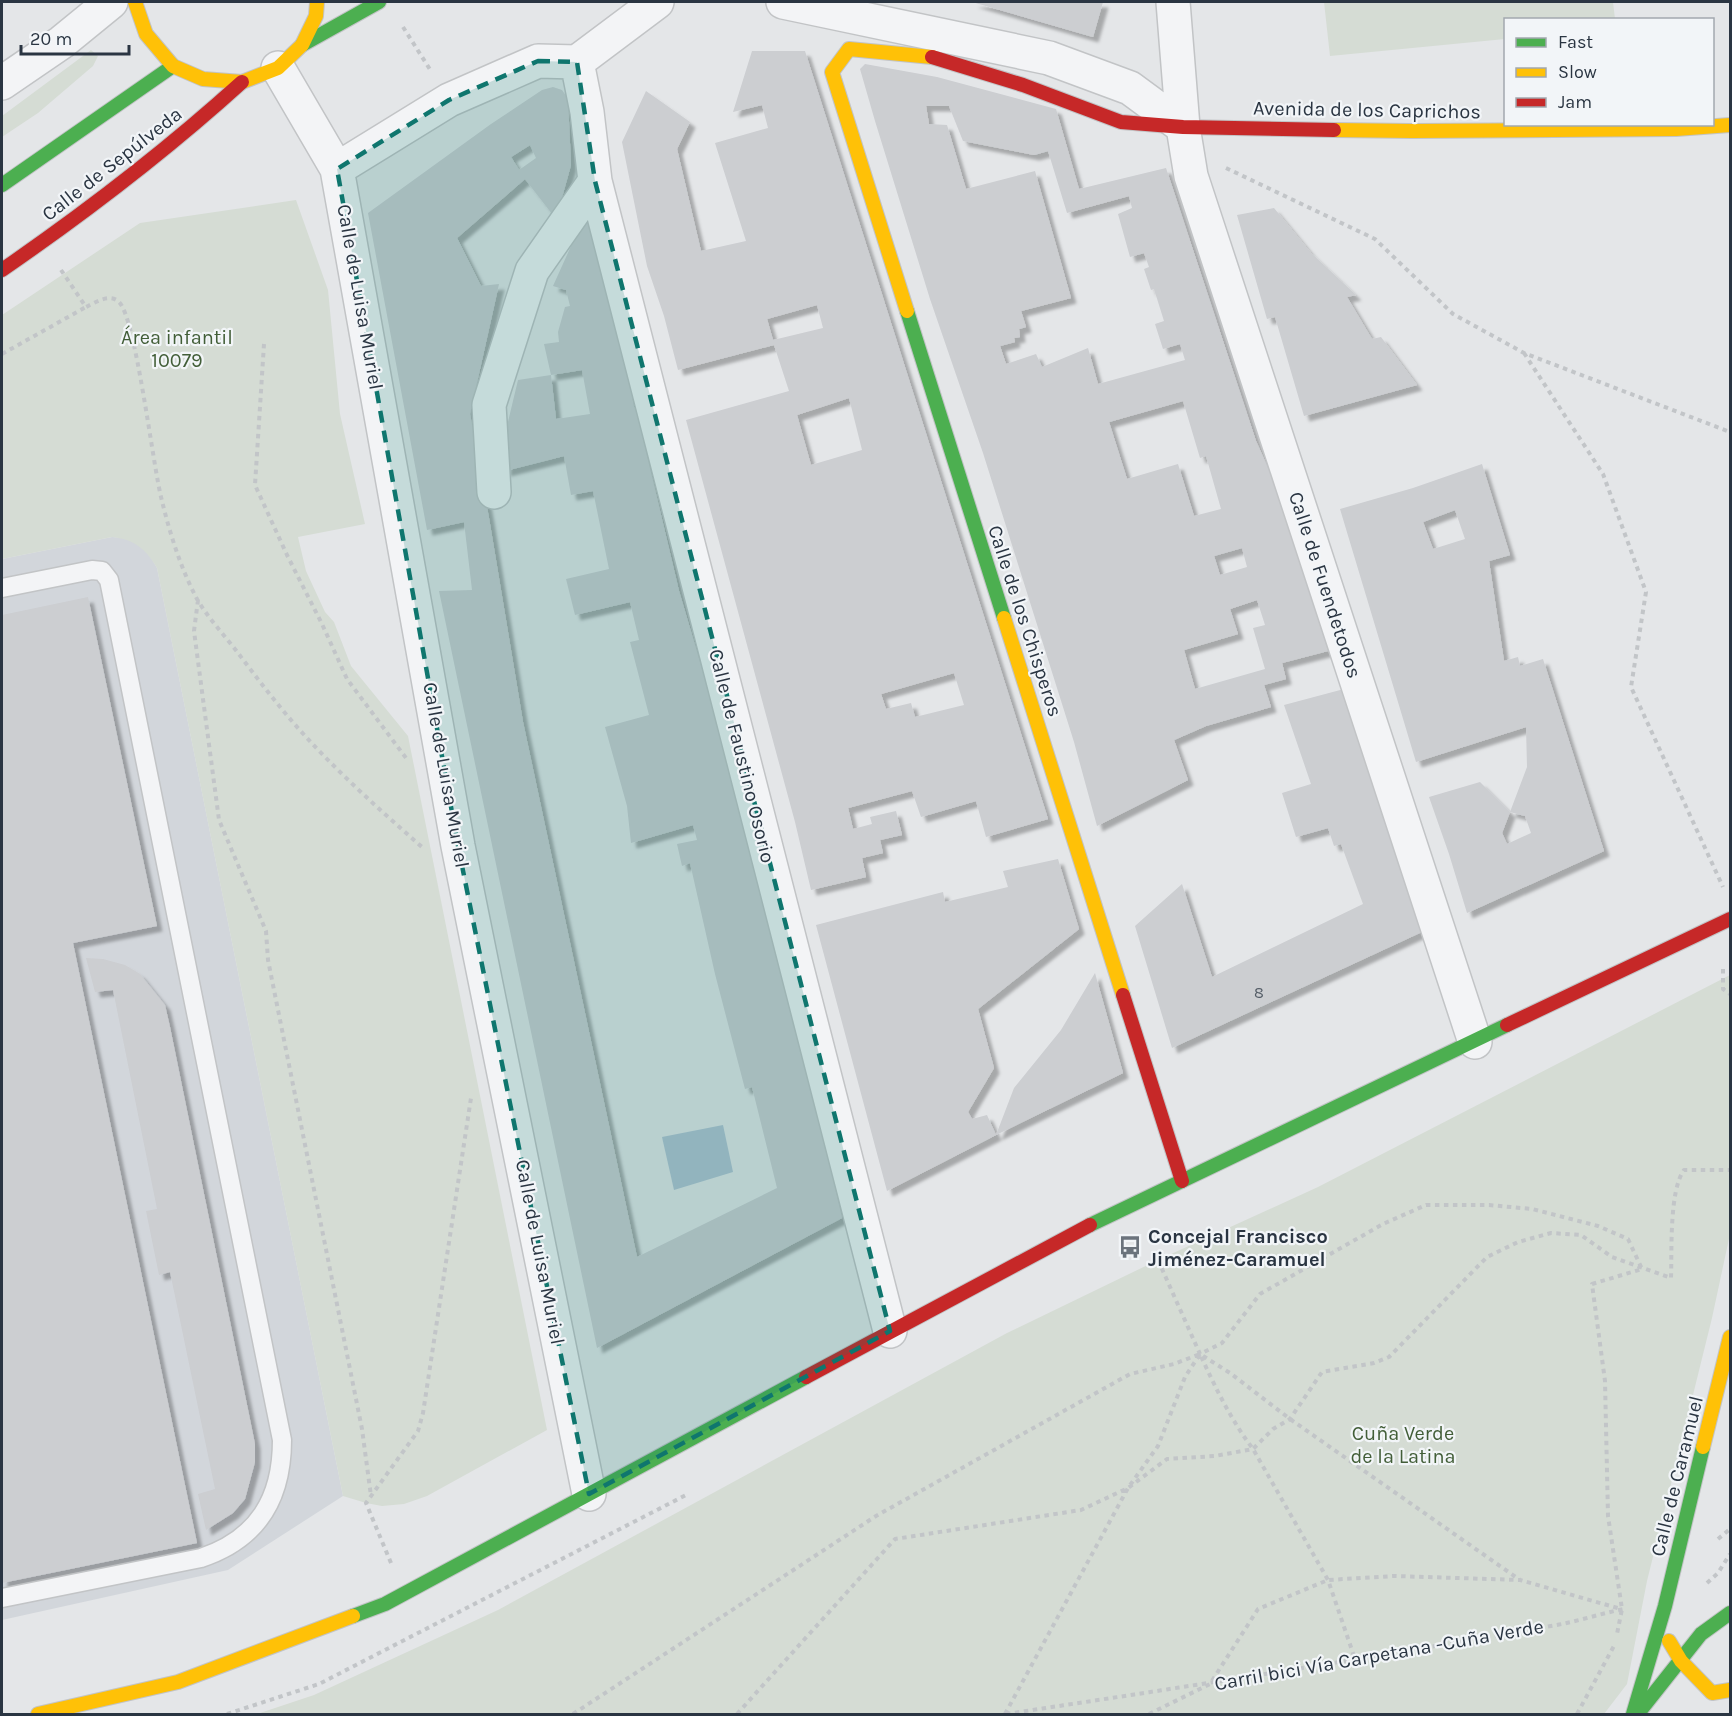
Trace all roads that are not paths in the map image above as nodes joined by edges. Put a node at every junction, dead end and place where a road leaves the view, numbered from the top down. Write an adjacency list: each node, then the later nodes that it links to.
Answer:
1 (111, 2): 14 (street)
2 (135, 2): 10 (street)
3 (317, 2): 8 (street)
4 (379, 2): 8 (street)
5 (657, 2): 9 (street)
6 (783, 2): 18 (street)
7 (1173, 2): 18 (street, Calle de Fuendetodos)
8 (302, 45): 11 (street)
9 (577, 62): 19 (street); 20 (street, Calle de Faustino Osorio)
10 (174, 66): 13 (street); 21 (street, Calle de Sepúlveda)
11 (278, 68): 13 (street); 19 (street, Calle de Luisa Muriel)
12 (832, 72): 18 (street, Avenida de los Caprichos); 27 (street, Calle de los Chisperos)
13 (242, 82): 22 (street, Calle de Sepúlveda)
14 (2, 83)
15 (1731, 124): 17 (street, Avenida de los Caprichos)
16 (1709, 126): 18 (street, Avenida de los Caprichos)
17 (1714, 126)
18 (1183, 127): 26 (street, Calle de Fuendetodos)
19 (337, 169): 30 (street, Calle de Luisa Muriel)
20 (595, 181): 23 (street); 28 (street, Calle de Faustino Osorio)
21 (2, 186)
22 (2, 270)
23 (494, 492)
24 (2, 588): 31 (lane)
25 (1731, 919): 26 (street)
26 (1475, 1042): 27 (street)
27 (1182, 1181): 28 (street)
28 (890, 1331): 30 (street)
29 (1731, 1337): 33 (street, Calle de Caramuel)
30 (589, 1494): 36 (street)
31 (2, 1598)
32 (1731, 1613): 34 (street)
33 (1659, 1624): 34 (street); 37 (street, Calle de Caramuel)
34 (1681, 1661): 35 (street); 37 (street)
35 (1731, 1690)
36 (38, 1714)
37 (1635, 1714)

